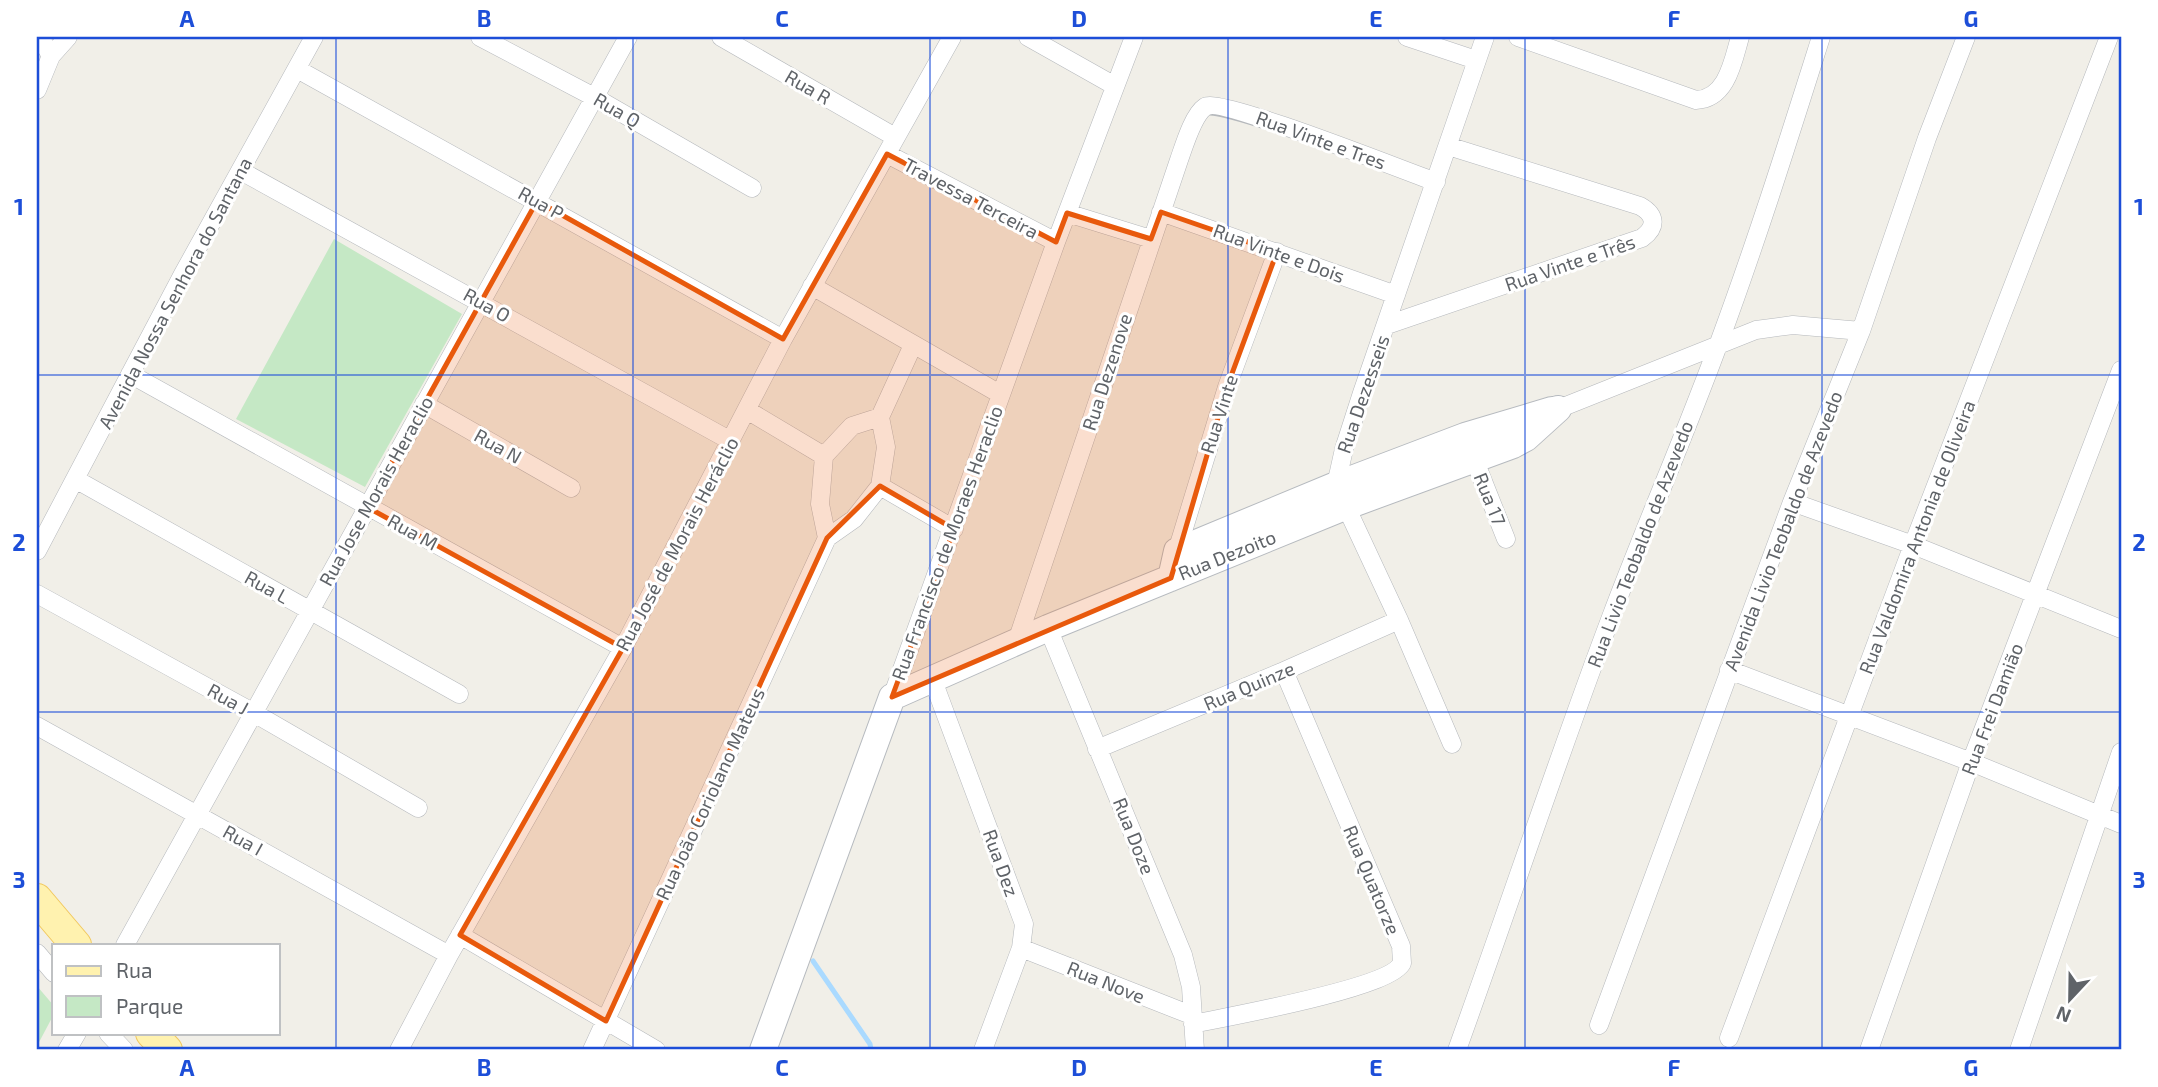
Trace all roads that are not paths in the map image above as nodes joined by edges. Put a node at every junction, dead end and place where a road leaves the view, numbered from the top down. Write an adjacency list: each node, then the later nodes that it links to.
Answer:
1 (40, 37): 17 (street)
2 (68, 37): 17 (street)
3 (314, 37): 19 (street, Avenida Nossa Senhora do Santana)
4 (480, 37): 22 (street, Rua Q)
5 (628, 37): 22 (street, Rua Jose Morais Heraclio)
6 (720, 37): 24 (street, Rua R)
7 (952, 37): 24 (street, Rua José de Morais Heráclio)
8 (1028, 37): 20 (street)
9 (1133, 37): 20 (street, Rua Francisco de Moraes Heraclio)
10 (1406, 37): 18 (street)
11 (1485, 37): 18 (street, Rua Dezesseis)
12 (1518, 37): 13 (street)
13 (1740, 37)
14 (1821, 37): 42 (street, Rua Livio Teobaldo de Azevedo)
15 (1966, 37): 40 (street, Avenida Livio Teobaldo de Azevedo)
16 (2109, 37): 64 (street, Rua Valdomira Antonia de Oliveira)
17 (51, 55): 21 (street)
18 (1476, 60): 25 (street, Rua Dezesseis)
19 (297, 69): 27 (street, Avenida Nossa Senhora do Santana); 30 (street, Rua P)
20 (1115, 86): 32 (street, Rua Francisco de Moraes Heraclio)
21 (37, 90)
22 (594, 97): 29 (street, Rua Q); 30 (street, Rua Jose Morais Heraclio)
23 (1206, 106): 28 (street, Rua Vinte e Tres); 31 (street, Rua Dezenove)
24 (895, 136): 26 (street, Rua José de Morais Heráclio)
25 (1448, 146): 28 (street, Rua Dezesseis); 39 (street, Rua Vinte e Três)
26 (887, 154): 34 (street, Travessa Terceira); 36 (street, Rua José de Morais Heráclio)
27 (241, 171): 38 (street, Rua O); 45 (street, Avenida Nossa Senhora do Santana)
28 (1436, 182): 37 (street, Rua Dezesseis)
29 (752, 188)
30 (537, 201): 38 (street, Rua Jose Morais Heraclio); 41 (street, Rua P)
31 (1161, 212): 33 (street, Rua Dezenove); 35 (street, Rua Vinte e Dois)
32 (1067, 213): 33 (street); 34 (street, Rua Francisco de Moraes Heraclio)
33 (1152, 239): 74 (street, Rua Dezenove)
34 (1056, 242): 46 (street, Rua Francisco de Moraes Heraclio)
35 (1277, 252): 37 (street, Rua Vinte e Dois); 66 (street, Rua Vinte)
36 (812, 286): 41 (street, Rua José de Morais Heráclio); 43 (street)
37 (1396, 295): 39 (street, Rua Dezesseis)
38 (481, 302): 47 (street, Rua Jose Morais Heraclio); 51 (street, Rua O)
39 (1387, 325): 57 (street, Rua Dezesseis)
40 (1861, 331): 42 (street, Rua Dezoito); 58 (street, Avenida Livio Teobaldo de Azevedo)
41 (783, 339): 49 (street, Rua José de Morais Heráclio)
42 (1719, 343): 48 (street, Rua Dezoito); 116 (street, Rua Livio Teobaldo de Azevedo)
43 (913, 345): 46 (street); 50 (street)
44 (2121, 370): 68 (street, Rua Frei Damião)
45 (130, 374): 54 (street, Avenida Nossa Senhora do Santana); 59 (street, Rua M)
46 (1000, 394): 61 (street, Rua Francisco de Moraes Heraclio)
47 (424, 404): 56 (street, Rua N); 59 (street, Rua Jose Morais Heraclio)
48 (1558, 409): 52 (street, Rua Dezoito)
49 (747, 410): 51 (street, Rua José de Morais Heráclio); 53 (street)
50 (880, 417): 53 (street); 55 (street, Rua João Coriolano Mateus)
51 (731, 441): 75 (street, Rua José de Morais Heráclio)
52 (1470, 448): 57 (street, Rua Dezoito); 63 (street, Rua 17)
53 (824, 456): 62 (street)
54 (75, 479): 60 (street, Avenida Nossa Senhora do Santana); 70 (street, Rua L)
55 (880, 486): 61 (street); 62 (street, Rua João Coriolano Mateus)
56 (571, 488)
57 (1342, 495): 66 (street, Rua Dezoito); 67 (street, Rua Dezoito); 71 (street)
58 (1792, 502): 64 (street); 76 (street, Avenida Livio Teobaldo de Azevedo)
59 (368, 507): 70 (street, Rua Jose Morais Heraclio); 75 (street, Rua M)
60 (42, 526): 65 (street, Avenida Nossa Senhora do Santana)
61 (954, 529): 80 (street, Rua Francisco de Moraes Heraclio)
62 (827, 538): 101 (street, Rua João Coriolano Mateus)
63 (1506, 539)
64 (1913, 545): 68 (street); 82 (street, Rua Valdomira Antonia de Oliveira)
65 (37, 551)
66 (1177, 551): 67 (street, Rua Vinte)
67 (1171, 578): 72 (street, Rua Dezoito)
68 (2035, 593): 73 (street); 87 (street, Rua Frei Damião)
69 (37, 594): 81 (street, Rua J)
70 (310, 611): 79 (street, Rua L); 81 (street, Rua Jose Morais Heraclio)
71 (1399, 620): 77 (street, Rua Quinze); 84 (street)
72 (1048, 628): 74 (street, Rua Dezoito); 85 (street, Rua Doze)
73 (2121, 629)
74 (1017, 641): 78 (street, Rua Dezoito)
75 (623, 648): 93 (street, Rua José de Morais Heráclio)
76 (1730, 670): 82 (street); 102 (street, Avenida Livio Teobaldo de Azevedo)
77 (1284, 671): 85 (street, Rua Quinze); 100 (street, Rua Quatorze)
78 (932, 678): 80 (street, Rua Dezoito); 96 (street, Rua Dez)
79 (459, 694)
80 (892, 697): 113 (street, Rua Francisco de Moraes Heraclio)
81 (254, 713): 88 (street, Rua J); 89 (street, Rua Jose Morais Heraclio)
82 (1849, 717): 87 (street); 106 (street, Rua Valdomira Antonia de Oliveira)
83 (37, 726): 89 (street, Rua I)
84 (1452, 744)
85 (1097, 749): 100 (street, Rua Doze)
86 (2121, 752): 90 (street)
87 (1971, 762): 90 (street); 117 (street, Rua Frei Damião)
88 (418, 808)
89 (197, 815): 95 (street, Rua Jose Morais Heraclio); 98 (street, Rua I)
90 (2099, 815): 91 (street); 118 (street)
91 (2121, 824)
92 (37, 899): 94 (main road)
93 (460, 935): 98 (street, Rua José de Morais Heráclio); 101 (street)
94 (75, 944)
95 (126, 944)
96 (1021, 948): 100 (street, Rua Nove); 114 (street, Rua Dez)
97 (37, 953): 99 (street)
98 (449, 955): 110 (street, Rua José de Morais Heráclio)
99 (52, 971)
100 (1192, 1020): 115 (street, Rua Doze)
101 (606, 1021): 111 (street, Rua João Coriolano Mateus); 112 (street)
102 (1599, 1025)
103 (76, 1034): 107 (street)
104 (109, 1034): 108 (street)
105 (152, 1034): 109 (main road)
106 (1729, 1038)
107 (67, 1050)
108 (124, 1050)
109 (167, 1050)
110 (399, 1050)
111 (592, 1050)
112 (656, 1050)
113 (763, 1050)
114 (984, 1050)
115 (1195, 1050)
116 (1457, 1050)
117 (1869, 1050)
118 (2019, 1050)

